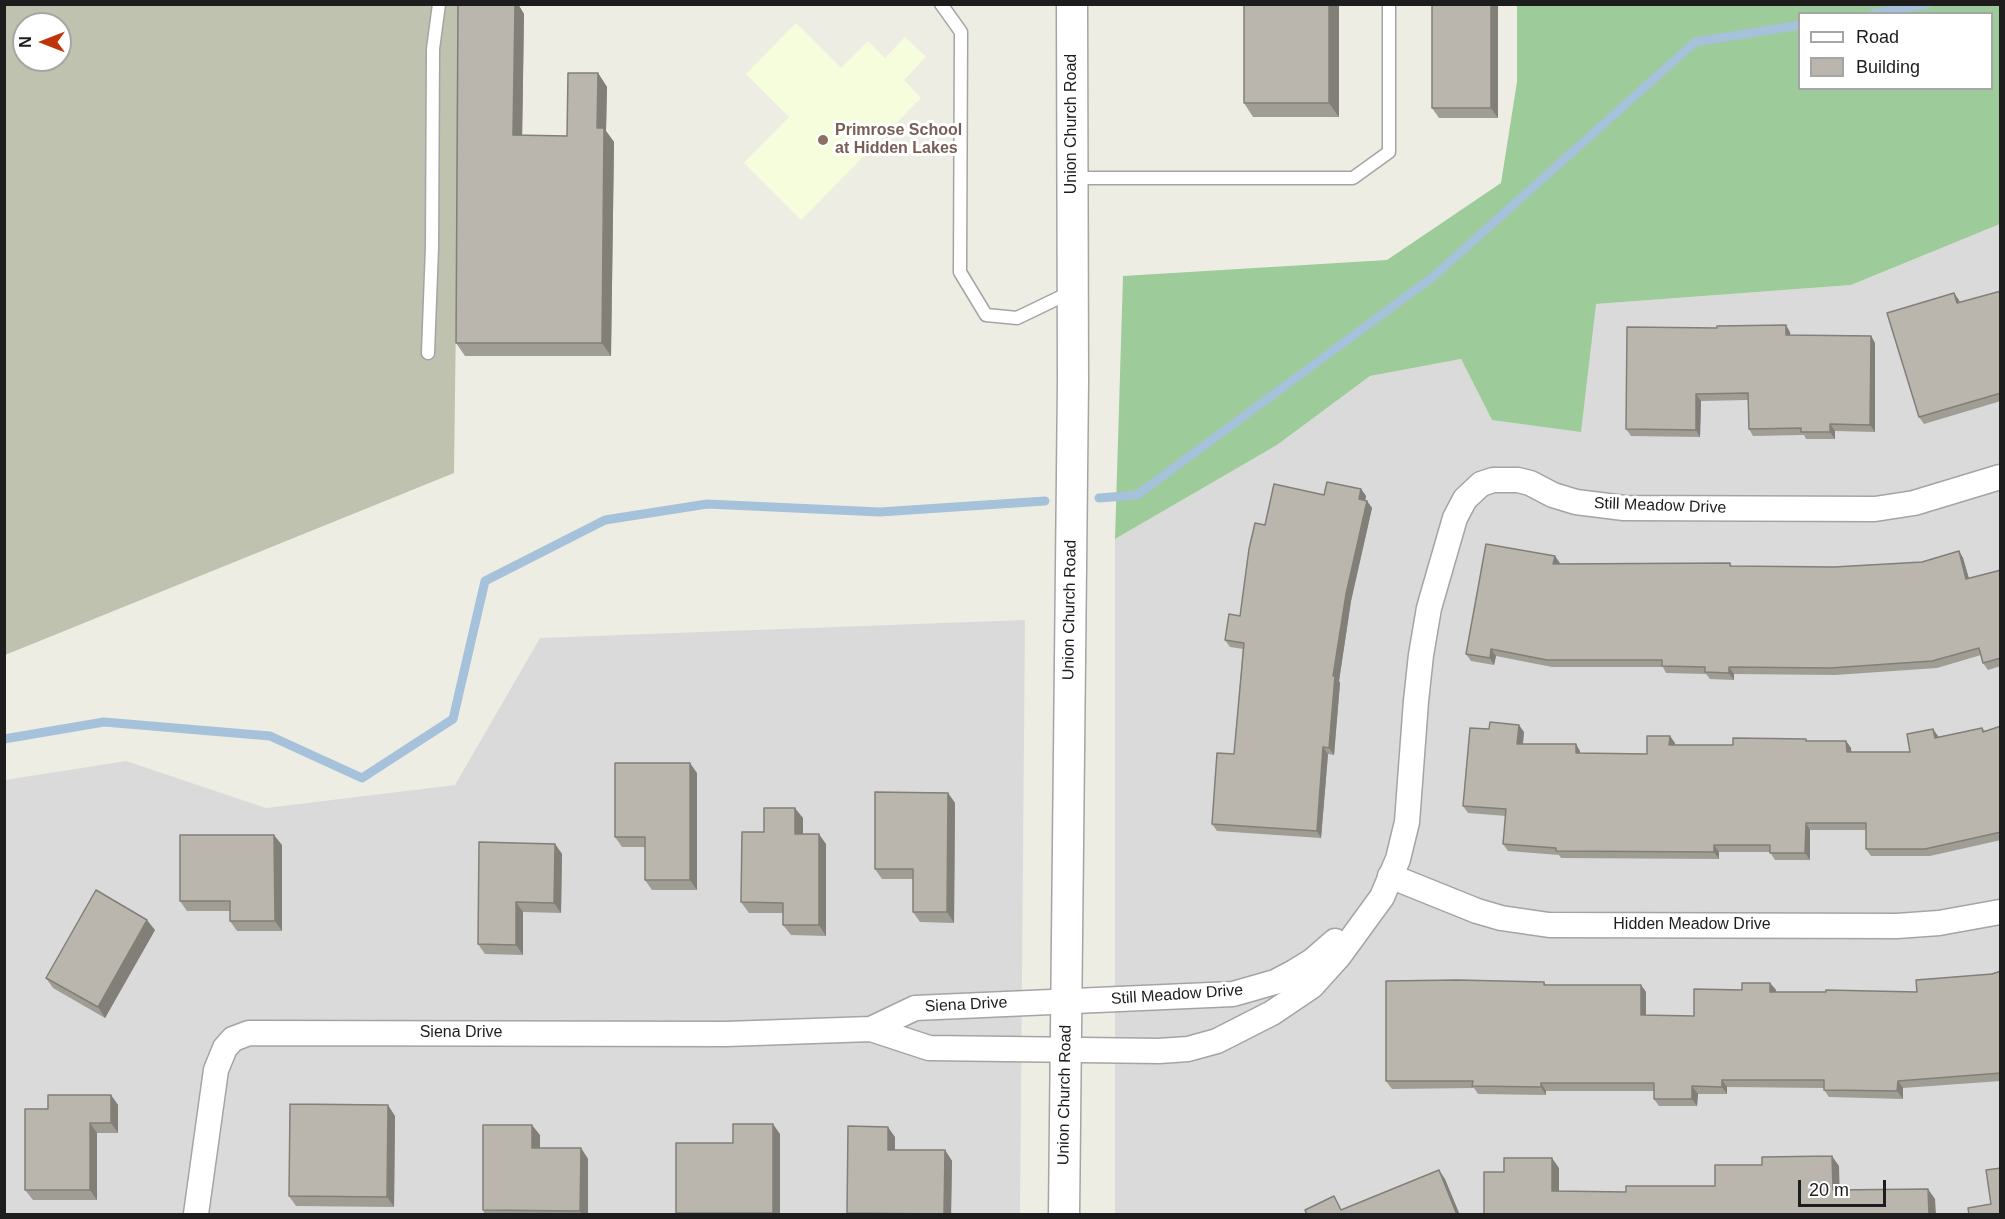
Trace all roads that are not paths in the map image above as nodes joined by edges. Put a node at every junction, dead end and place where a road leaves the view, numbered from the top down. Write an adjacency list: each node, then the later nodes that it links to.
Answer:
1 (439, 4): 7 (lane)
2 (941, 4): 6 (lane)
3 (1072, 4): 5 (street, Union Church Road)
4 (1389, 4): 5 (lane)
5 (1072, 178): 6 (street, Union Church Road)
6 (1072, 292): 12 (street, Union Church Road)
7 (428, 353)
8 (2001, 477): 9 (street, Still Meadow Drive)
9 (1390, 876): 10 (street, Still Meadow Drive); 11 (street, Hidden Meadow Drive)
10 (1372, 911): 12 (street, Still Meadow Drive); 14 (street, Still Meadow Drive)
11 (2001, 912)
12 (1065, 1002): 13 (street, Siena Drive); 14 (street, Union Church Road)
13 (871, 1029): 14 (street, Siena Drive); 15 (street, Siena Drive)
14 (1065, 1049): 16 (street, Union Church Road)
15 (196, 1215)
16 (1064, 1215)

